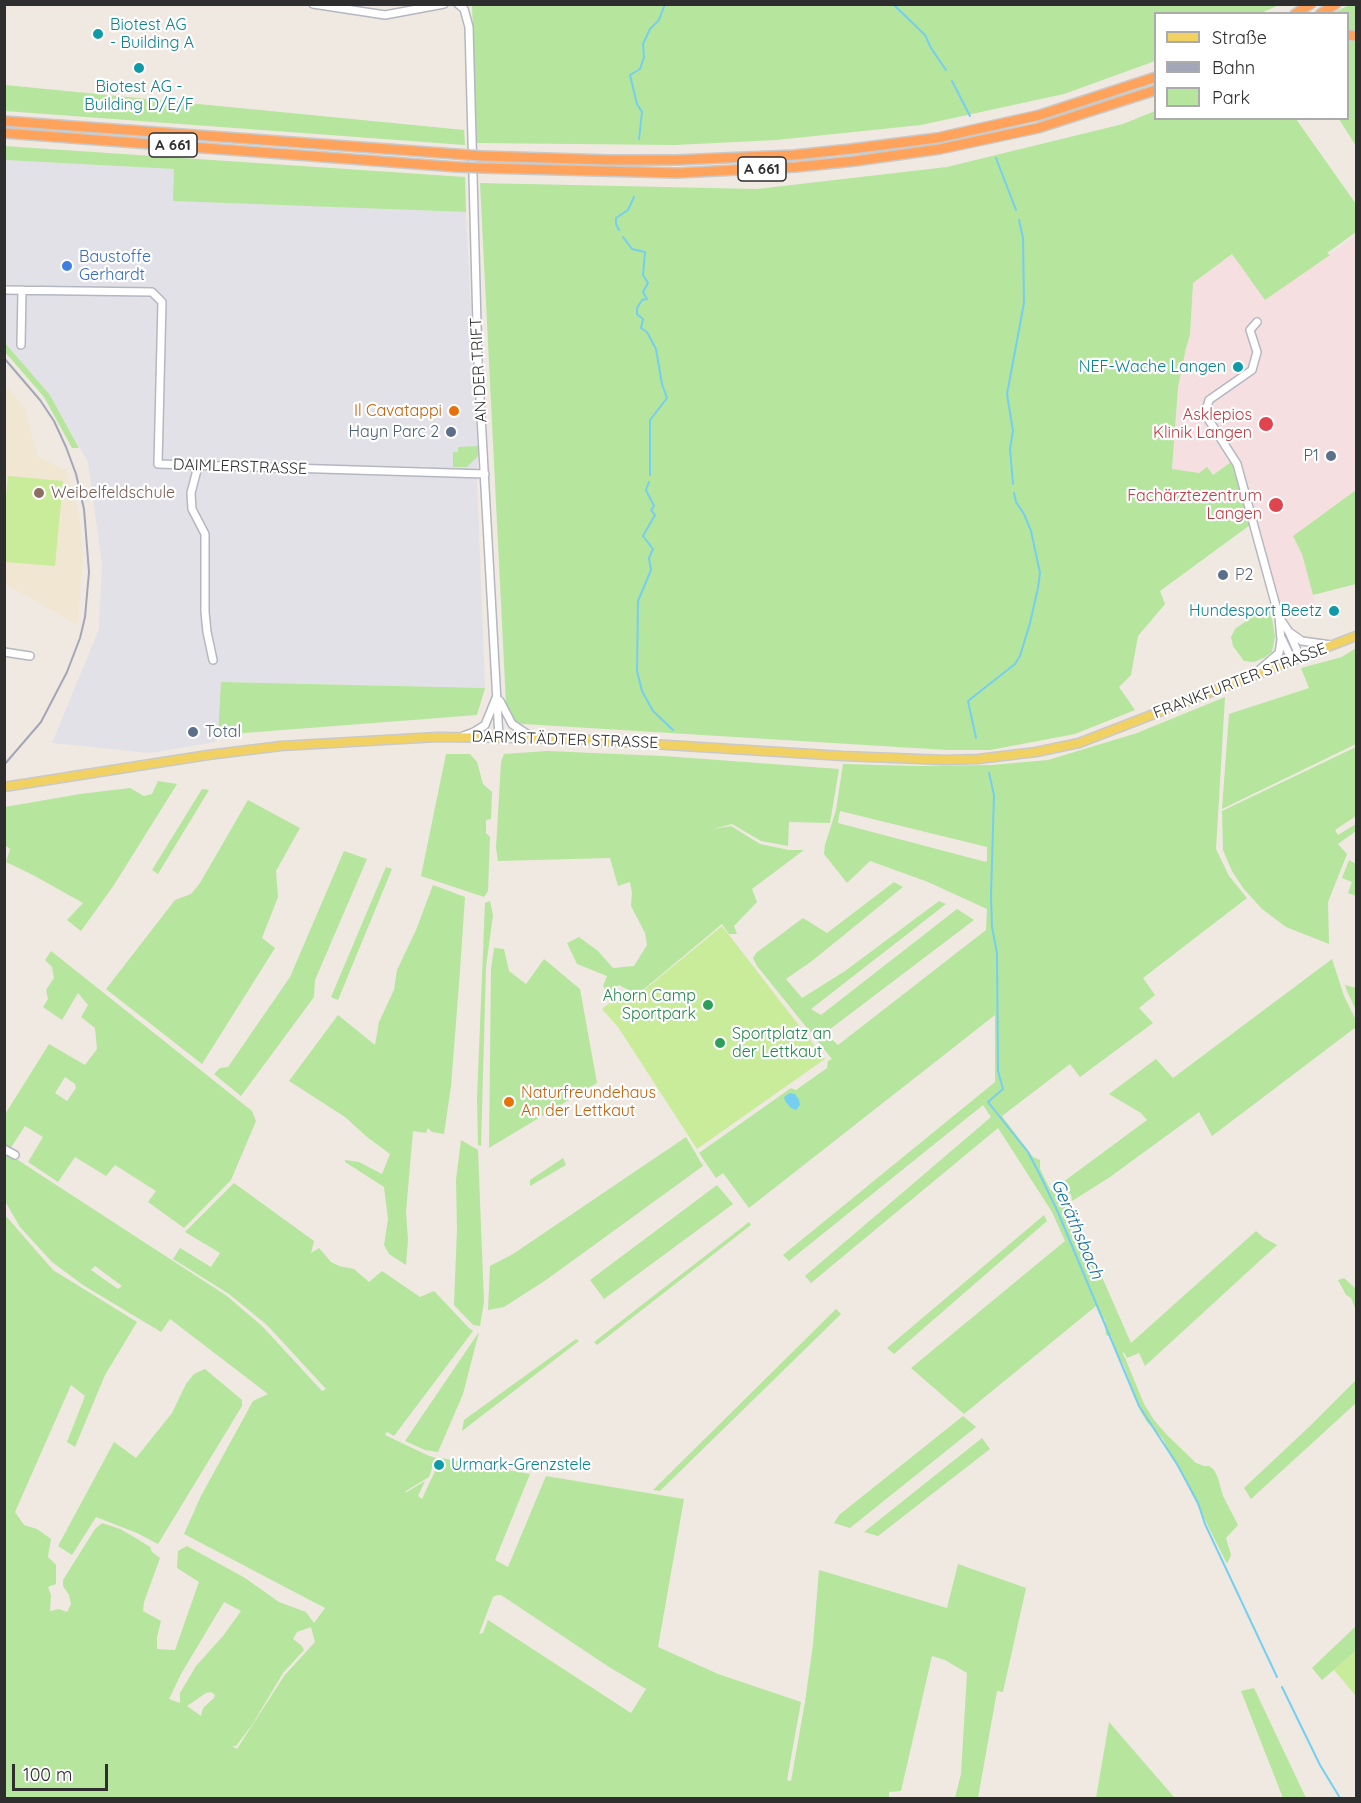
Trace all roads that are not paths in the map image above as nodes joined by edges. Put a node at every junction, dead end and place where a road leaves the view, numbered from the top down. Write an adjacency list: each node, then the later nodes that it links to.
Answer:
1 (313, 4): 2 (street)
2 (444, 4)
3 (1311, 4): 6 (highway)
4 (1336, 4): 7 (highway)
5 (460, 5): 17 (street, AN DER TRIFT)
6 (1298, 12)
7 (1323, 12)
8 (1154, 77): 10 (highway, A 661, bridge)
9 (1154, 90): 11 (highway, A 661, bridge)
10 (4, 121)
11 (4, 133)
12 (4, 290): 13 (street, DAIMLERSTRASSE)
13 (22, 290): 15 (street); 16 (street, DAIMLERSTRASSE)
14 (1257, 322): 18 (street)
15 (21, 345)
16 (198, 466): 17 (street, DAIMLERSTRASSE); 26 (street)
17 (485, 474): 28 (street, AN DER TRIFT)
18 (1279, 617): 19 (street); 20 (street)
19 (1289, 632): 22 (street); 25 (street)
20 (1281, 636): 25 (street); 27 (street)
21 (1356, 636): 22 (main road, FRANKFURTER STRASSE)
22 (1333, 645): 25 (main road, FRANKFURTER STRASSE)
23 (4, 652): 24 (street)
24 (30, 656)
25 (1296, 659): 27 (main road, FRANKFURTER STRASSE)
26 (213, 660)
27 (1255, 674): 29 (main road, FRANKFURTER STRASSE)
28 (498, 696): 30 (street); 31 (street, AN DER TRIFT); 32 (street)
29 (1123, 726): 32 (main road, DARMSTÄDTER STRASSE)
30 (463, 736): 31 (main road, DARMSTÄDTER STRASSE); 33 (main road, DARMSTÄDTER STRASSE)
31 (499, 738): 32 (main road, DARMSTÄDTER STRASSE)
32 (534, 738)
33 (4, 787)
34 (4, 1149): 35 (street)
35 (15, 1155)

